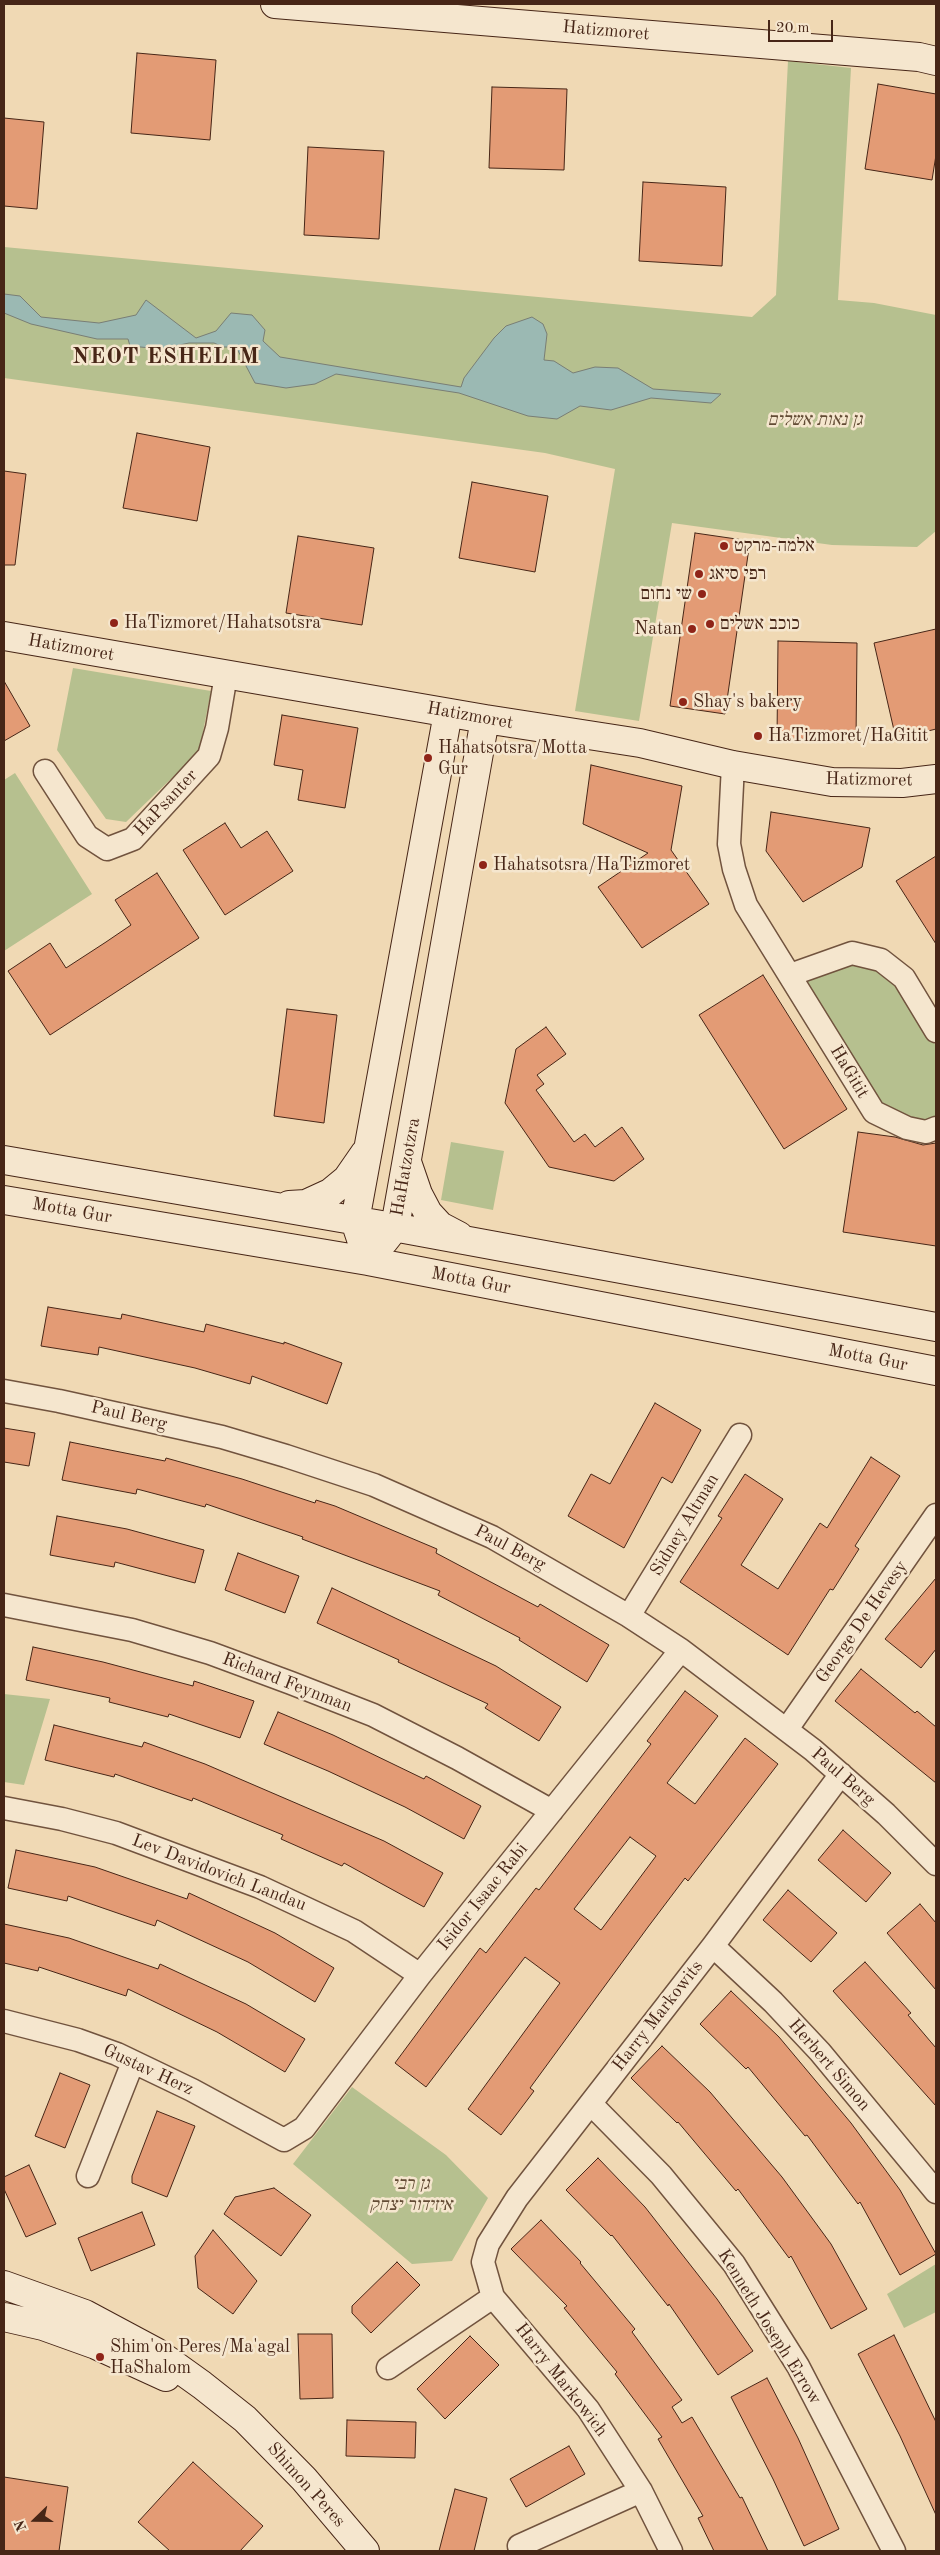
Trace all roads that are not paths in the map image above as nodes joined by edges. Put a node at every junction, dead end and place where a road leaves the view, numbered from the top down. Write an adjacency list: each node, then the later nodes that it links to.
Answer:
1 (275, 4): 2 (street, Hatizmoret)
2 (439, 10): 3 (street, Hatizmoret)
3 (477, 12): 4 (street, Hatizmoret)
4 (936, 61)
5 (4, 636): 6 (street, Hatizmoret)
6 (226, 675): 7 (street, Hatizmoret); 10 (street, HaPsanter)
7 (448, 713): 8 (street, Hatizmoret); 15 (street)
8 (484, 720): 9 (street, Hatizmoret); 17 (street, HaHatzotzra)
9 (733, 765): 11 (street, Hatizmoret); 12 (street, HaGitit)
10 (45, 771)
11 (936, 779)
12 (790, 975): 13 (street); 14 (street, HaGitit)
13 (936, 1031)
14 (936, 1128)
15 (368, 1148): 19 (street); 20 (street)
16 (4, 1160): 19 (street)
17 (407, 1160): 21 (street, HaHatzotzra); 22 (street)
18 (4, 1200): 23 (street, Motta Gur)
19 (272, 1206): 20 (street)
20 (355, 1221): 21 (street); 23 (street)
21 (395, 1227): 22 (street); 23 (street, HaHatzotzra)
22 (469, 1242): 24 (street)
23 (368, 1262): 25 (street, Motta Gur)
24 (936, 1326)
25 (936, 1371)
26 (4, 1391): 30 (street, Paul Berg)
27 (740, 1435): 30 (street, Sidney Altman)
28 (936, 1515): 32 (street, George De Hevesy)
29 (4, 1605): 35 (street, Richard Feynman)
30 (629, 1616): 31 (street, Paul Berg)
31 (681, 1650): 32 (street, Paul Berg); 35 (street, Isidor Isaac Rabi)
32 (788, 1729): 33 (street, Paul Berg)
33 (841, 1774): 36 (street, Paul Berg); 37 (street, Harry Markowits)
34 (4, 1808): 38 (street, Lev Davidovich Landau)
35 (552, 1811): 38 (street, Isidor Isaac Rabi)
36 (932, 1850)
37 (713, 1946): 41 (street, Harry Markowits); 44 (street, Herbert Simon)
38 (420, 1975): 42 (street, Isidor Isaac Rabi)
39 (4, 2021): 40 (street, Gustav Herz)
40 (133, 2062): 42 (street, Gustav Herz); 43 (street)
41 (591, 2104): 46 (street, Harry Markowich); 54 (street, Kenneth Joseph Errow)
42 (284, 2140)
43 (88, 2176)
44 (936, 2192)
45 (4, 2285): 49 (street, Shimon Peres)
46 (493, 2297): 48 (street); 50 (street, Harry Markowich)
47 (4, 2317): 49 (street, Shimon Peres)
48 (388, 2368)
49 (244, 2420): 52 (street, Shimon Peres)
50 (641, 2491): 51 (street); 53 (street, Harry Markowich)
51 (519, 2546)
52 (365, 2551)
53 (671, 2551)
54 (894, 2551)

